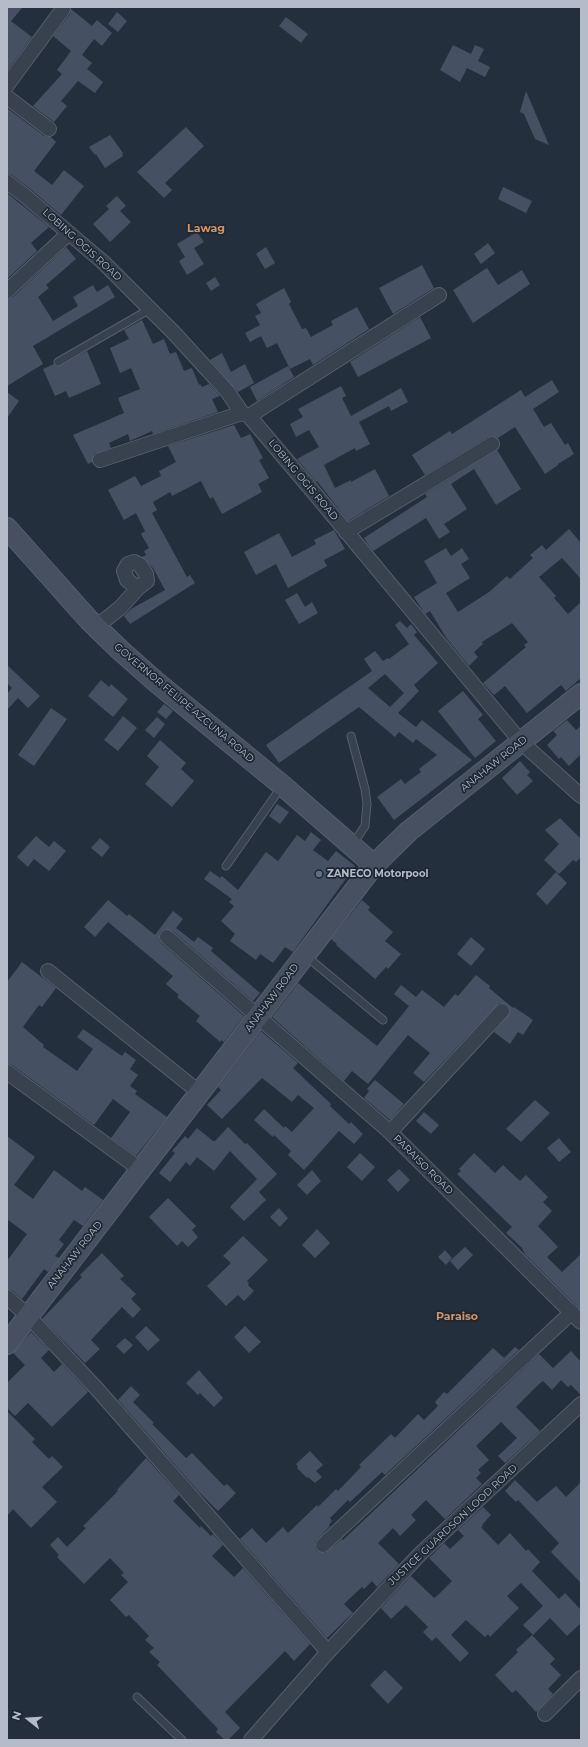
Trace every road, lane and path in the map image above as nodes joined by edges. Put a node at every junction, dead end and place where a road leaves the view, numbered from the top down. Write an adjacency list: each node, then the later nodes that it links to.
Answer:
1 (63, 8): 2 (street)
2 (7, 85)
3 (7, 97): 4 (street)
4 (49, 129)
5 (7, 182): 6 (street, LOBING OGIS ROAD)
6 (69, 233): 7 (street); 9 (street, LOBING OGIS ROAD)
7 (7, 291)
8 (439, 295): 11 (street)
9 (150, 309): 10 (lane); 11 (street, LOBING OGIS ROAD)
10 (58, 362)
11 (245, 415): 13 (street); 15 (street, LOBING OGIS ROAD)
12 (492, 444): 15 (street)
13 (100, 460)
14 (7, 528): 17 (street, GOVERNOR FELIPE AZCUNA ROAD)
15 (346, 532): 20 (street, LOBING OGIS ROAD)
16 (138, 588): 17 (street)
17 (96, 627): 21 (street, GOVERNOR FELIPE AZCUNA ROAD)
18 (581, 694): 20 (street, ANAHAW ROAD)
19 (351, 736): 23 (lane)
20 (521, 742): 22 (street, LOBING OGIS ROAD); 24 (street, ANAHAW ROAD)
21 (283, 786): 23 (street, GOVERNOR FELIPE AZCUNA ROAD); 25 (lane)
22 (581, 796)
23 (352, 846): 24 (street, GOVERNOR FELIPE AZCUNA ROAD)
24 (374, 865): 27 (street, ANAHAW ROAD)
25 (226, 866)
26 (167, 937): 30 (street, PARAISO ROAD)
27 (304, 955): 30 (street, ANAHAW ROAD); 31 (lane)
28 (48, 971): 33 (street)
29 (502, 1011): 34 (street)
30 (259, 1016): 33 (street, ANAHAW ROAD); 34 (street, PARAISO ROAD)
31 (383, 1020)
32 (7, 1072): 35 (street)
33 (200, 1093): 35 (street, ANAHAW ROAD)
34 (390, 1132): 38 (street, PARAISO ROAD)
35 (141, 1170): 37 (street, ANAHAW ROAD)
36 (7, 1297): 37 (street)
37 (28, 1316): 39 (street, ANAHAW ROAD); 42 (street)
38 (576, 1317): 41 (street)
39 (7, 1344)
40 (581, 1404): 42 (street, JUSTICE GUARDSON LOOD ROAD)
41 (323, 1545)
42 (328, 1652): 47 (street, JUSTICE GUARDSON LOOD ROAD)
43 (581, 1678): 45 (street)
44 (137, 1697): 46 (lane)
45 (545, 1714)
46 (182, 1740)
47 (251, 1740)

